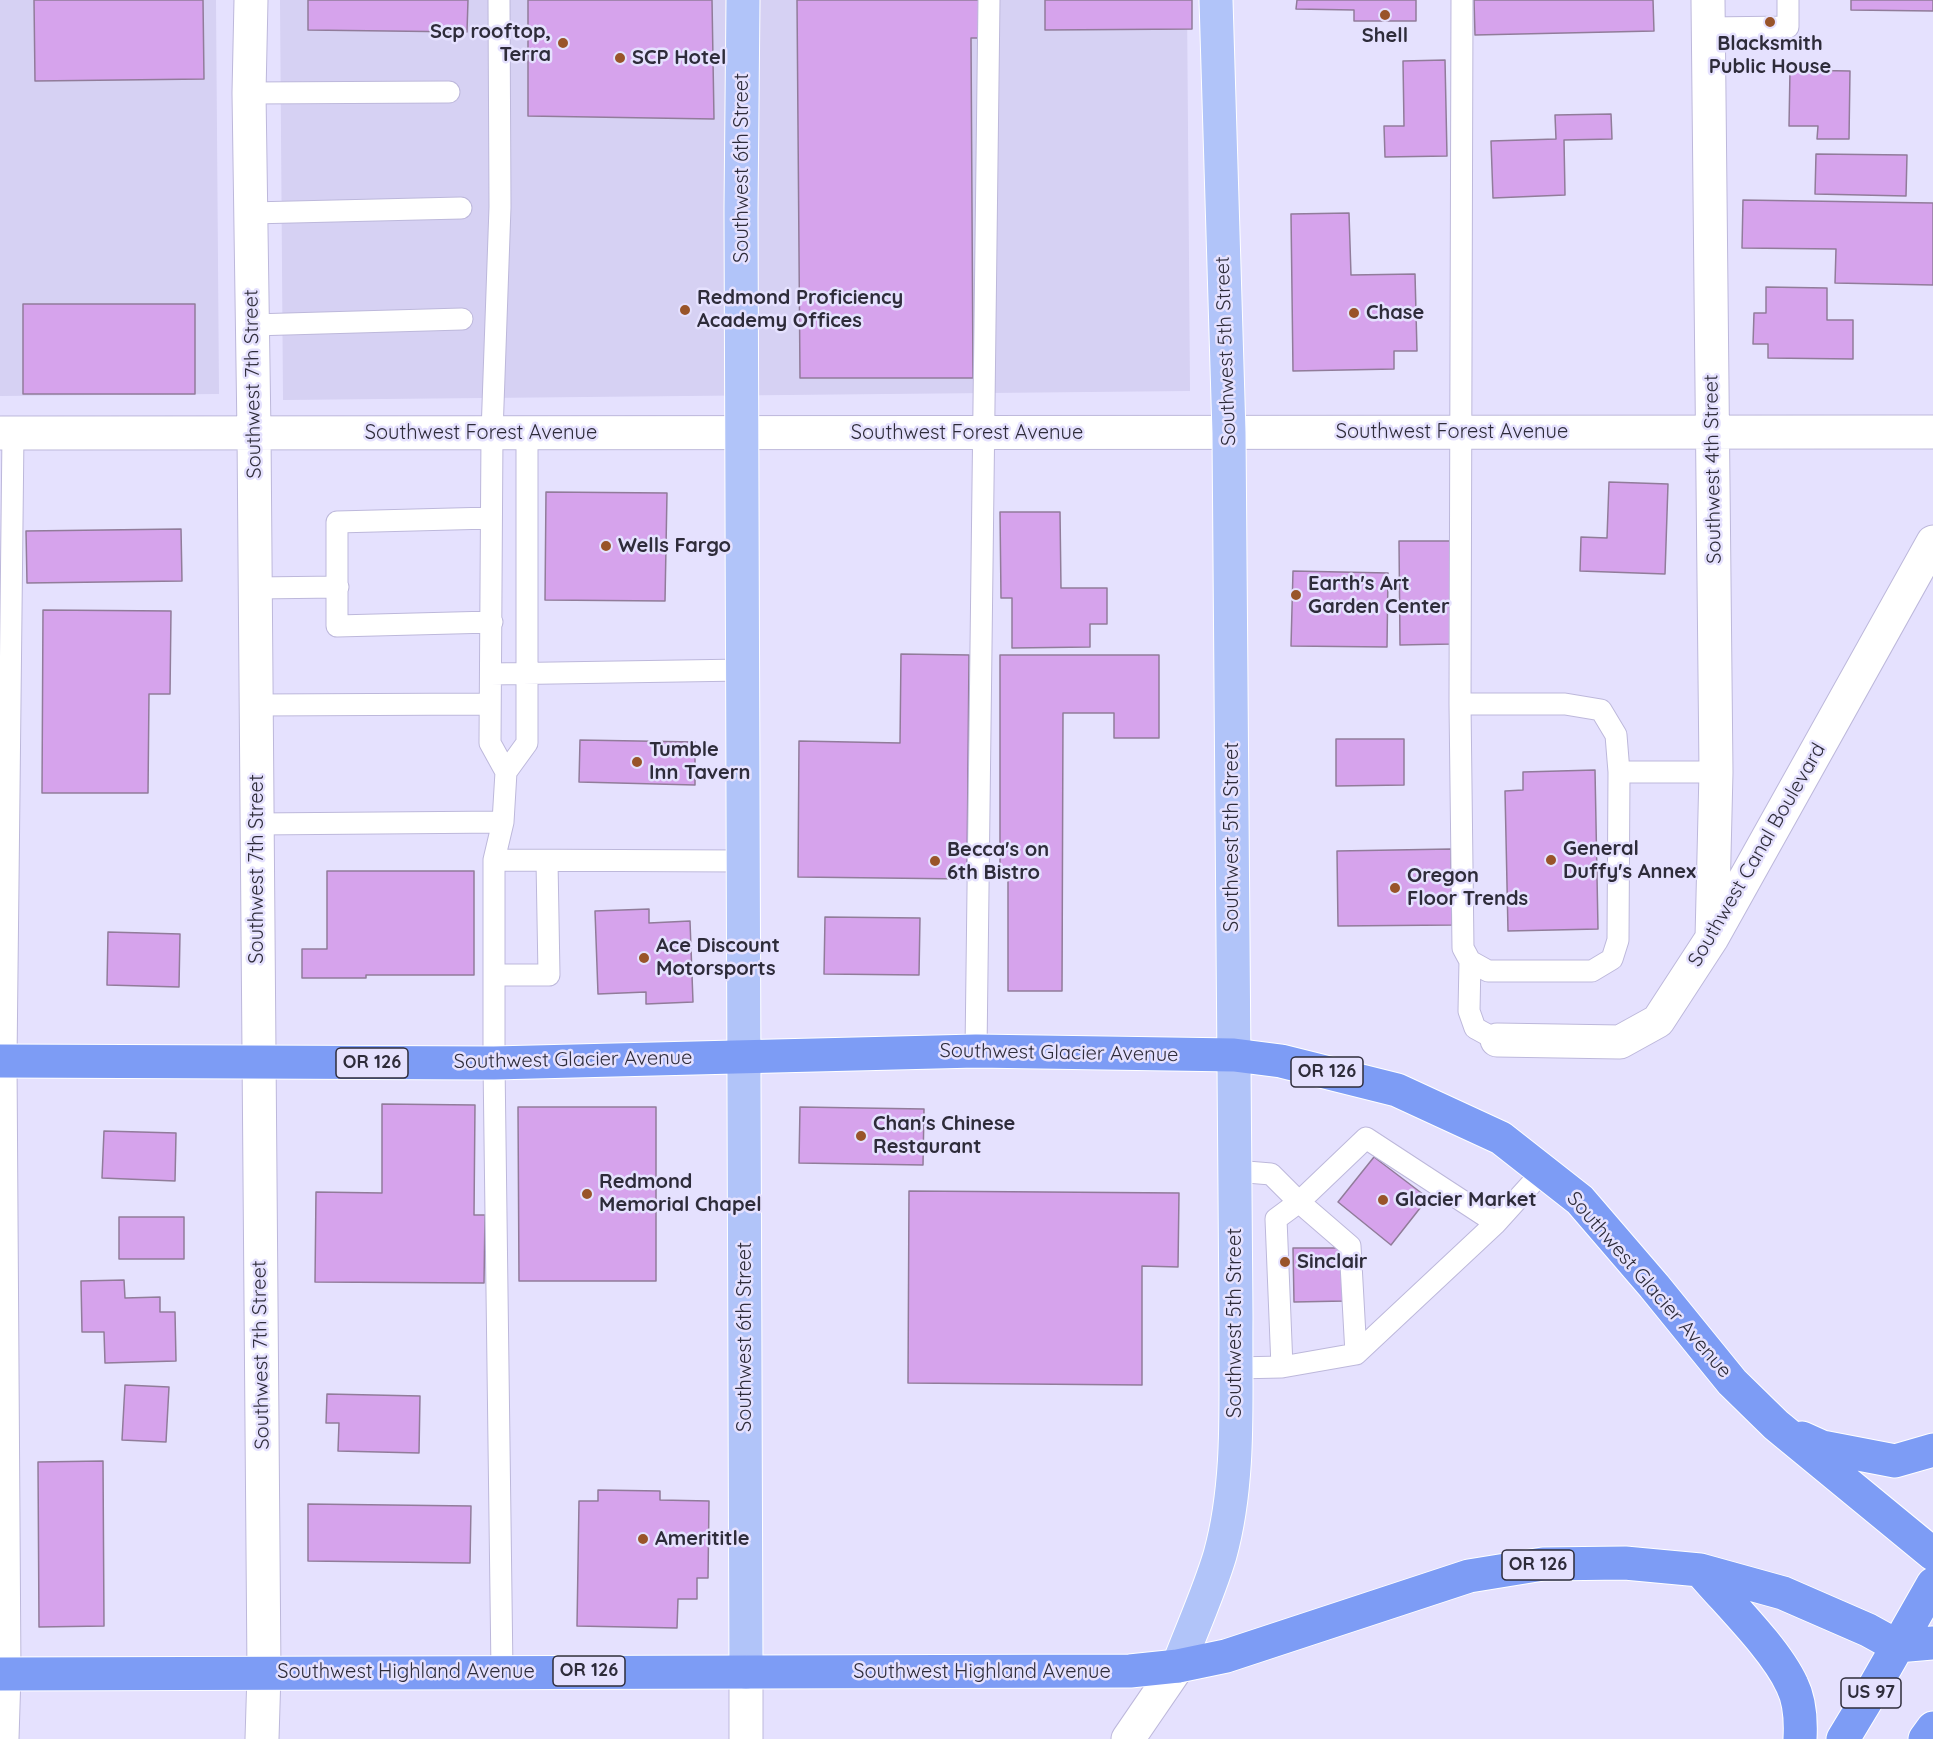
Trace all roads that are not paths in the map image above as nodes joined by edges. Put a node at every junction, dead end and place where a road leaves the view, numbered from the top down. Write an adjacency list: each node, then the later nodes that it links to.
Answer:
1 (251, 0): 10 (street, Southwest 7th Street)
2 (500, 0): 20 (lane)
3 (743, 0): 22 (main road, Southwest 6th Street)
4 (989, 0): 23 (lane)
5 (1216, 0): 24 (main road, Southwest 5th Street)
6 (1462, 0): 15 (lane)
7 (1788, 0): 8 (lane)
8 (1708, 14): 16 (street, Southwest 4th Street)
9 (449, 92): 10 (lane)
10 (249, 93): 12 (street, Southwest 7th Street)
11 (461, 208): 12 (lane)
12 (251, 213): 14 (street, Southwest 7th Street)
13 (462, 319): 14 (lane)
14 (252, 325): 19 (street, Southwest 7th Street)
15 (1460, 432): 16 (street, Southwest Forest Avenue); 24 (street, Southwest Forest Avenue); 34 (lane)
16 (1713, 432): 17 (street, Southwest Forest Avenue); 38 (street, Southwest 4th Street)
17 (1933, 432)
18 (6, 433): 19 (street, Southwest Forest Avenue); 51 (lane)
19 (254, 433): 20 (street, Southwest Forest Avenue); 28 (street, Southwest 7th Street)
20 (492, 433): 21 (street, Southwest Forest Avenue); 25 (lane)
21 (527, 433): 22 (street, Southwest Forest Avenue); 31 (lane)
22 (743, 433): 23 (street, Southwest Forest Avenue); 30 (main road, Southwest 6th Street)
23 (983, 433): 24 (street, Southwest Forest Avenue); 48 (lane)
24 (1229, 433): 49 (main road, Southwest 5th Street)
25 (491, 518): 27 (lane); 29 (lane)
26 (1933, 542): 44 (street, Southwest Canal Boulevard)
27 (338, 587): 28 (lane); 29 (lane)
28 (255, 588): 35 (street, Southwest 7th Street)
29 (492, 622): 32 (lane)
30 (743, 670): 31 (lane); 43 (main road, Southwest 6th Street)
31 (527, 673): 32 (lane); 36 (lane)
32 (491, 674): 33 (lane)
33 (490, 704): 35 (lane); 36 (lane)
34 (1460, 704): 37 (lane); 45 (lane)
35 (256, 705): 40 (street, Southwest 7th Street)
36 (506, 772): 39 (lane)
37 (1619, 772): 38 (lane); 45 (lane)
38 (1716, 772): 44 (street, Southwest 4th Street)
39 (503, 822): 40 (lane); 41 (lane)
40 (256, 824): 52 (street, Southwest 7th Street)
41 (494, 860): 42 (lane); 46 (lane)
42 (547, 861): 43 (lane); 46 (lane)
43 (743, 861): 50 (main road, Southwest 6th Street)
44 (1712, 938): 47 (street, Southwest Canal Boulevard)
45 (1470, 961): 47 (lane)
46 (494, 975): 53 (lane)
47 (1497, 1040)
48 (976, 1051): 49 (highway, Southwest Glacier Avenue / OR 126); 50 (highway, Southwest Glacier Avenue / OR 126)
49 (1234, 1055): 54 (main road, Southwest 5th Street); 55 (highway, Southwest Glacier Avenue / OR 126)
50 (743, 1056): 53 (highway, Southwest Glacier Avenue / OR 126); 71 (main road, Southwest 6th Street)
51 (3, 1061): 52 (highway, Southwest Glacier Avenue / OR 126); 58 (lane)
52 (258, 1063): 53 (highway, Southwest Glacier Avenue / OR 126); 72 (street, Southwest 7th Street)
53 (494, 1063): 70 (lane)
54 (1235, 1171): 56 (lane); 61 (main road, Southwest 5th Street)
55 (1543, 1171): 57 (lane); 62 (highway, Southwest Glacier Avenue / OR 126)
56 (1299, 1202): 57 (lane); 59 (lane); 60 (lane)
57 (1496, 1223): 59 (lane)
58 (4, 1260): 73 (lane)
59 (1356, 1354): 60 (lane)
60 (1282, 1366): 61 (lane)
61 (1235, 1368): 69 (main road, Southwest 5th Street)
62 (1776, 1425): 63 (highway, OR 126); 64 (highway, Southwest Glacier Avenue)
63 (1933, 1450)
64 (1933, 1554)
65 (1700, 1570): 68 (highway, Southwest Highland Avenue / OR 126); 69 (highway, Southwest Highland Avenue / OR 126); 79 (highway)
66 (1933, 1584): 68 (highway, US 97)
67 (1933, 1643): 68 (highway)
68 (1897, 1646): 80 (highway, US 97)
69 (1178, 1666): 71 (highway, Southwest Highland Avenue / OR 126); 78 (street)
70 (502, 1671): 71 (highway, Southwest Highland Avenue / OR 126); 72 (highway, Southwest Highland Avenue / OR 126)
71 (746, 1672): 77 (street, Southwest 6th Street)
72 (264, 1673): 73 (highway, Southwest Highland Avenue / OR 126); 76 (street, Southwest 7th Street)
73 (5, 1674): 75 (lane)
74 (1933, 1728): 81 (highway)
75 (8, 1739)
76 (262, 1739)
77 (746, 1739)
78 (1128, 1739)
79 (1800, 1739)
80 (1843, 1739)
81 (1925, 1739)

